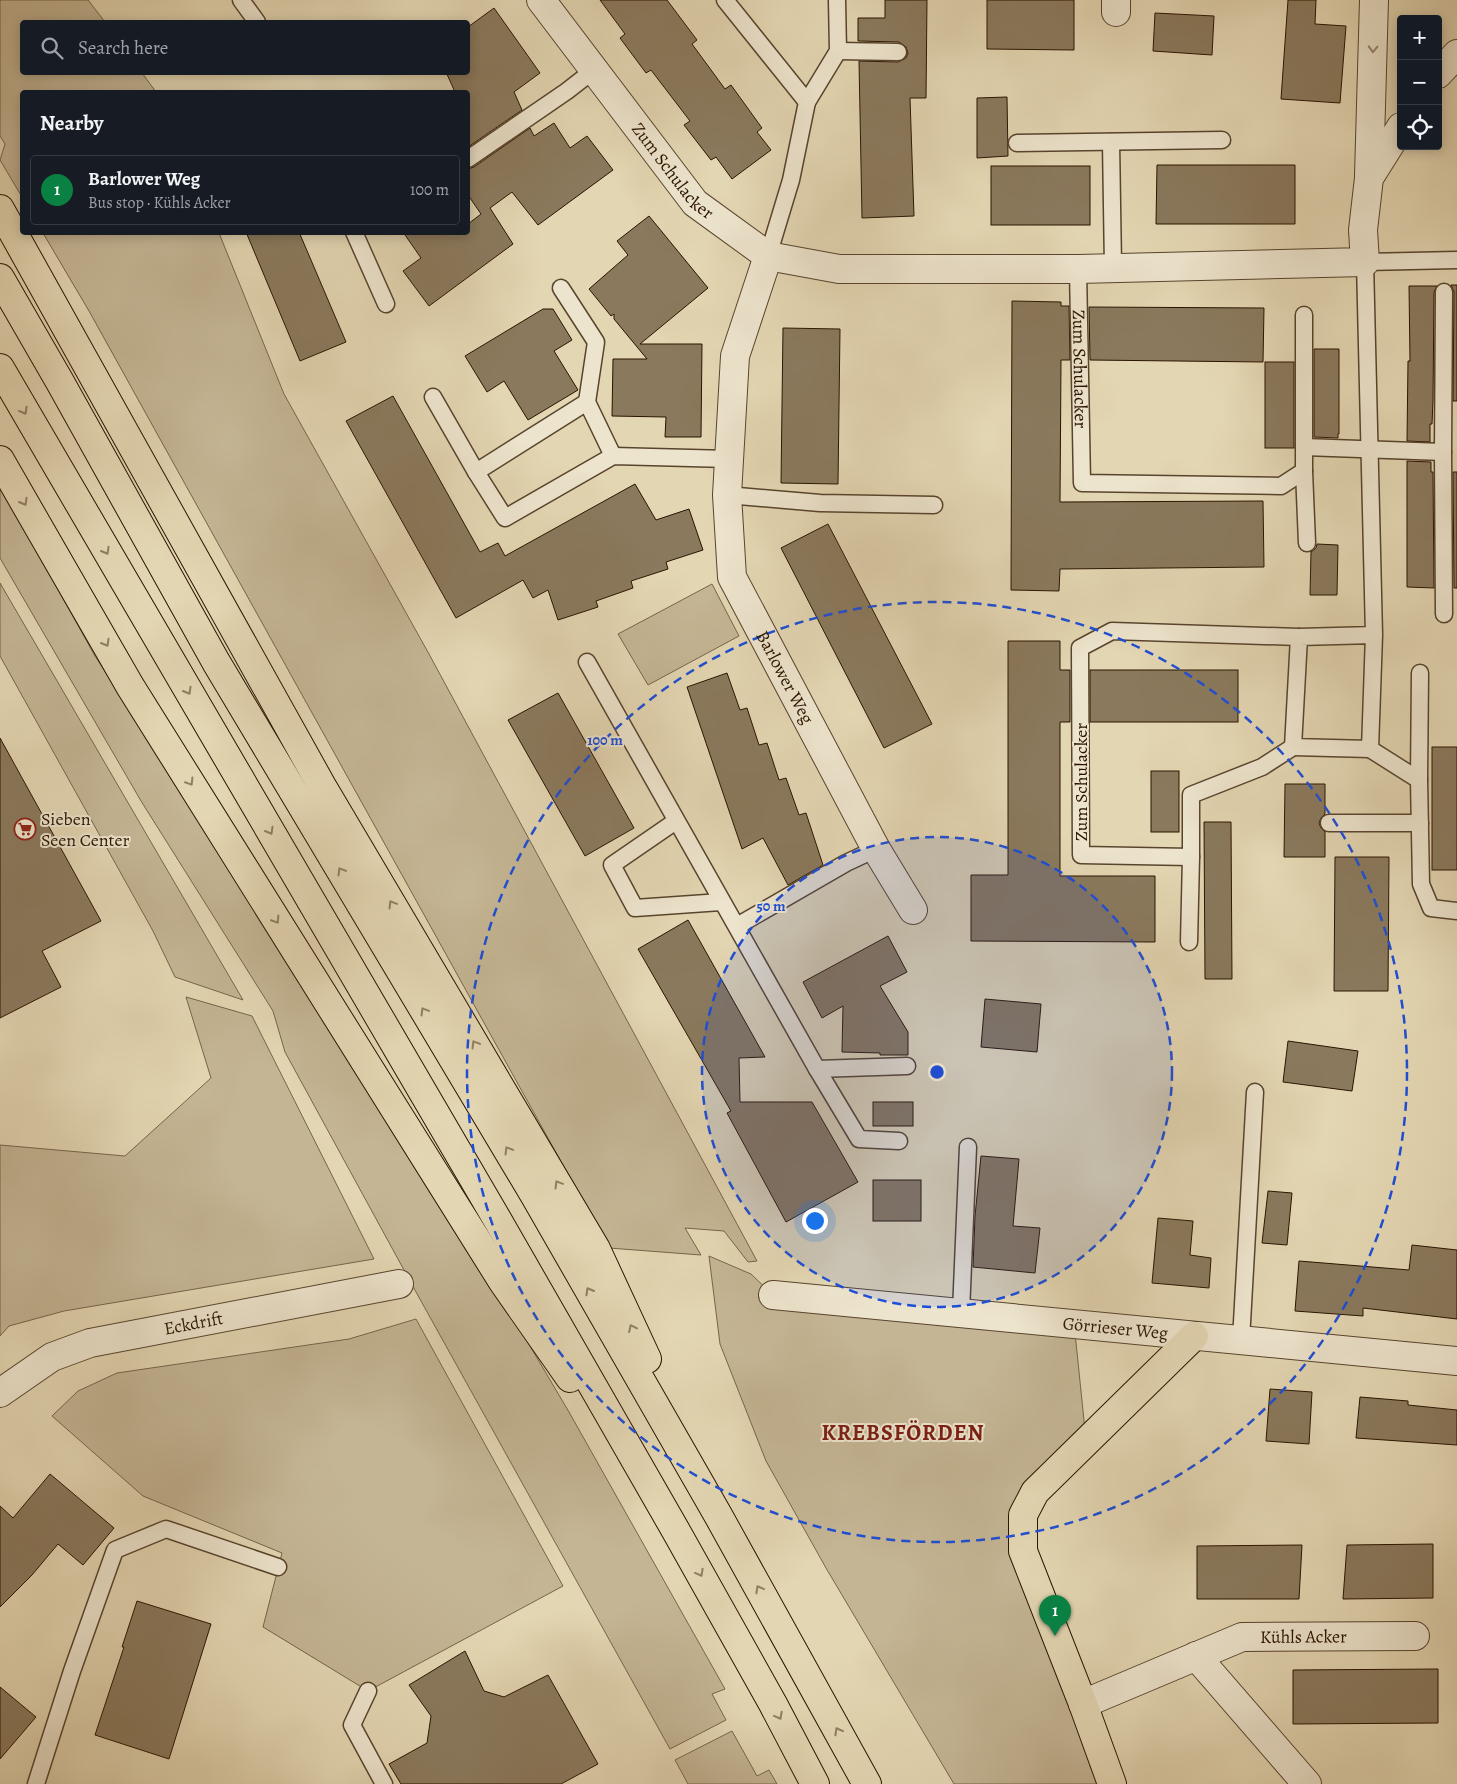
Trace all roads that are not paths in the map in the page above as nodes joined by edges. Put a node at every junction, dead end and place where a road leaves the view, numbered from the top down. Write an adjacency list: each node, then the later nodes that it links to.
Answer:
1 (241, 0): 6 (lane)
2 (541, 0): 10 (street, Zum Schulacker)
3 (725, 0): 12 (lane)
4 (837, 0): 7 (lane)
5 (1374, 0): 18 (street, one-way to 18)
6 (256, 20)
7 (838, 51): 8 (lane); 12 (lane)
8 (898, 52)
9 (1457, 54): 11 (street)
10 (594, 70): 17 (lane); 21 (street, Zum Schulacker)
11 (1442, 70)
12 (807, 102): 21 (lane)
13 (1397, 133): 18 (street)
14 (1222, 140): 15 (lane)
15 (1111, 142): 16 (lane); 24 (lane)
16 (1017, 143)
17 (470, 158)
18 (1369, 178): 23 (street)
19 (0, 209): 75 (highway, one-way to 19)
20 (358, 235): 29 (lane)
21 (768, 256): 25 (street, Zum Schulacker); 38 (street, Barlower Weg)
22 (1457, 260): 23 (lane, Zum Schulacker)
23 (1365, 262): 24 (street, Zum Schulacker); 35 (lane)
24 (1113, 267): 25 (street, Zum Schulacker)
25 (1078, 269): 40 (lane, Zum Schulacker)
26 (0, 278): 75 (highway, one-way to 26)
27 (561, 288): 33 (lane)
28 (1444, 292): 36 (lane)
29 (386, 304)
30 (1304, 315): 34 (lane)
31 (0, 368): 76 (highway, one-way to 76)
32 (433, 397): 41 (lane)
33 (588, 402): 37 (lane); 41 (lane)
34 (1304, 447): 35 (lane); 40 (lane)
35 (1369, 450): 36 (lane); 46 (lane)
36 (1443, 452): 45 (lane)
37 (613, 456): 38 (lane); 41 (lane)
38 (729, 459): 42 (street, Barlower Weg)
39 (0, 460): 76 (highway, one-way to 76)
40 (1304, 471): 44 (lane)
41 (476, 472)
42 (727, 496): 43 (lane); 56 (street, Barlower Weg)
43 (934, 505)
44 (1307, 543)
45 (1444, 614)
46 (1374, 635): 47 (lane, Zum Schulacker); 51 (lane)
47 (1299, 637): 50 (lane); 57 (lane, Zum Schulacker)
48 (588, 662): 53 (lane)
49 (1420, 673): 52 (lane)
50 (1293, 747): 51 (lane); 57 (lane)
51 (1370, 749): 52 (lane)
52 (1419, 780): 55 (lane)
53 (676, 821): 58 (lane); 58 (lane)
54 (1329, 823): 55 (lane)
55 (1420, 823): 60 (lane)
56 (876, 849): 59 (street, Barlower Weg); 61 (lane)
57 (1191, 857): 62 (lane)
58 (721, 902): 61 (lane)
59 (913, 910)
60 (1457, 911)
61 (737, 926): 64 (lane)
62 (1189, 942)
63 (907, 1066): 64 (lane)
64 (817, 1069): 66 (lane)
65 (1255, 1092): 72 (lane)
66 (899, 1141)
67 (968, 1147): 70 (lane)
68 (399, 1284): 74 (street, Eckdrift)
69 (773, 1295): 70 (street, Görrieser Weg)
70 (960, 1312): 71 (street, Görrieser Weg)
71 (1194, 1336): 72 (street, Görrieser Weg); 81 (highway)
72 (1241, 1340): 73 (street, Görrieser Weg)
73 (1457, 1361)
74 (0, 1393)
75 (718, 1515): 82 (highway, one-way to 75)
76 (676, 1531): 85 (highway, one-way to 85)
77 (278, 1567): 83 (lane)
78 (1415, 1636): 79 (street, Kühls Acker)
79 (1196, 1656): 81 (street, Kühls Acker); 87 (street)
80 (368, 1691): 84 (lane)
81 (1083, 1704): 86 (highway)
82 (866, 1781)
83 (36, 1784)
84 (384, 1784)
85 (815, 1784)
86 (1112, 1784)
87 (1307, 1784)

